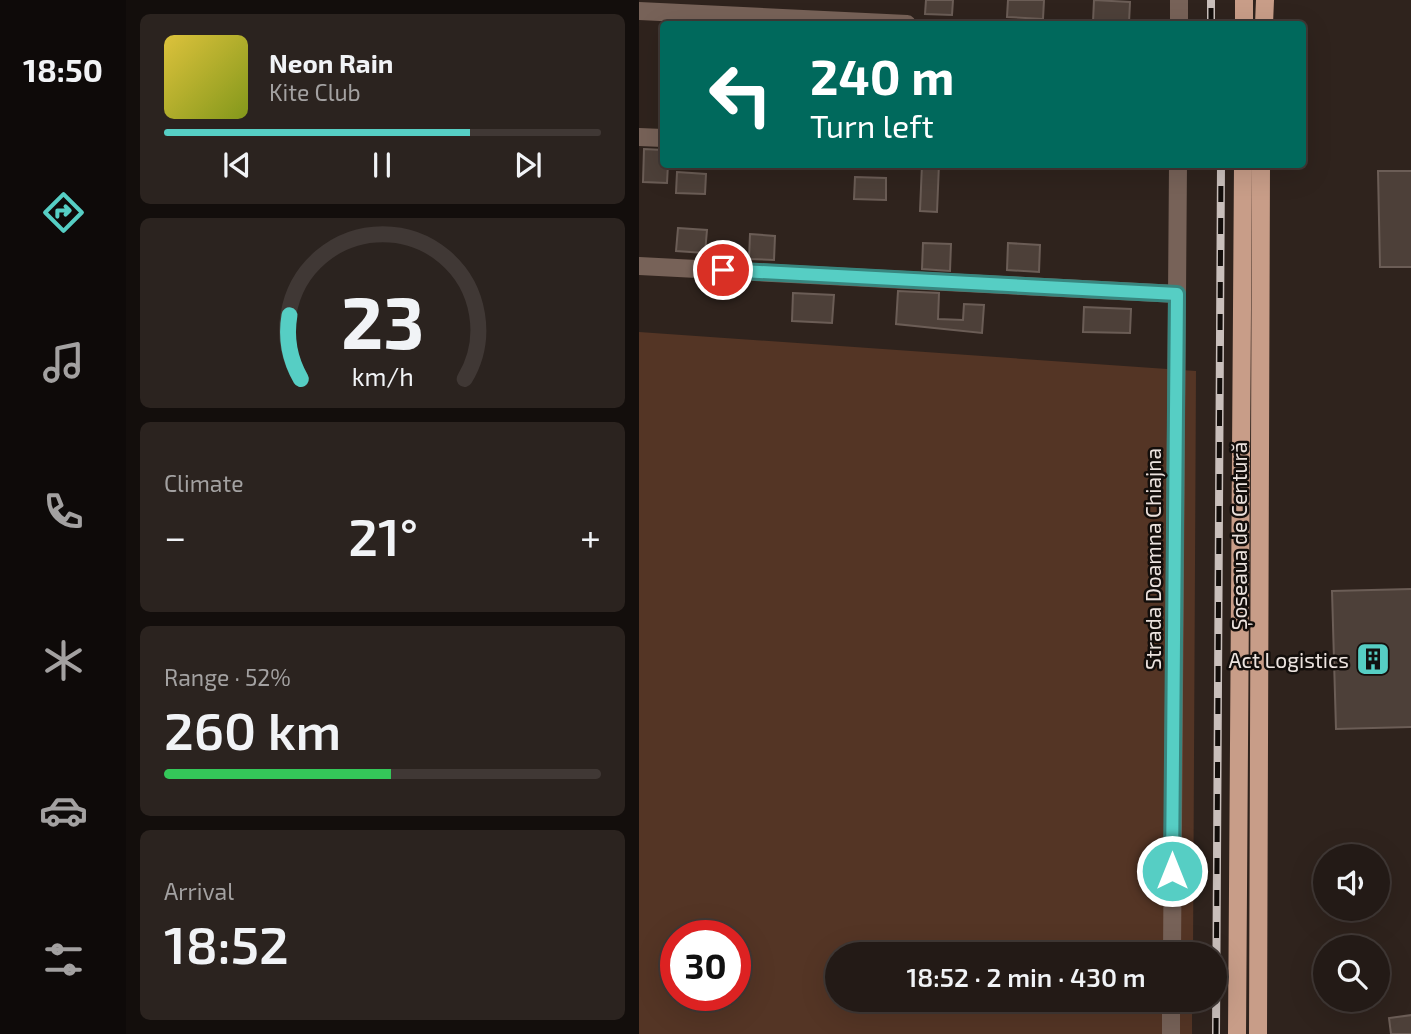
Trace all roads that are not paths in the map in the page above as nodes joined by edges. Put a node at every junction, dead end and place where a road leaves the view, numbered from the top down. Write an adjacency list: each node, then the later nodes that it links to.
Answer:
1 (1179, 0): 6 (street)
2 (1244, 0): 7 (main road)
3 (1265, 0): 8 (main road)
4 (639, 11): 5 (street)
5 (845, 21)
6 (1179, 21)
7 (1244, 21)
8 (1264, 21)
9 (639, 137): 10 (street)
10 (660, 138)
11 (1177, 168): 15 (street, Strada Doamna Chiajna)
12 (1243, 168): 19 (main road, Șoseaua de Centură)
13 (1261, 168): 20 (main road, Șoseaua de Centură)
14 (639, 266): 15 (street)
15 (1177, 294): 16 (street, Strada Doamna Chiajna)
16 (1172, 942)
17 (1172, 1012): 18 (street)
18 (1171, 1034)
19 (1237, 1034)
20 (1258, 1034)

